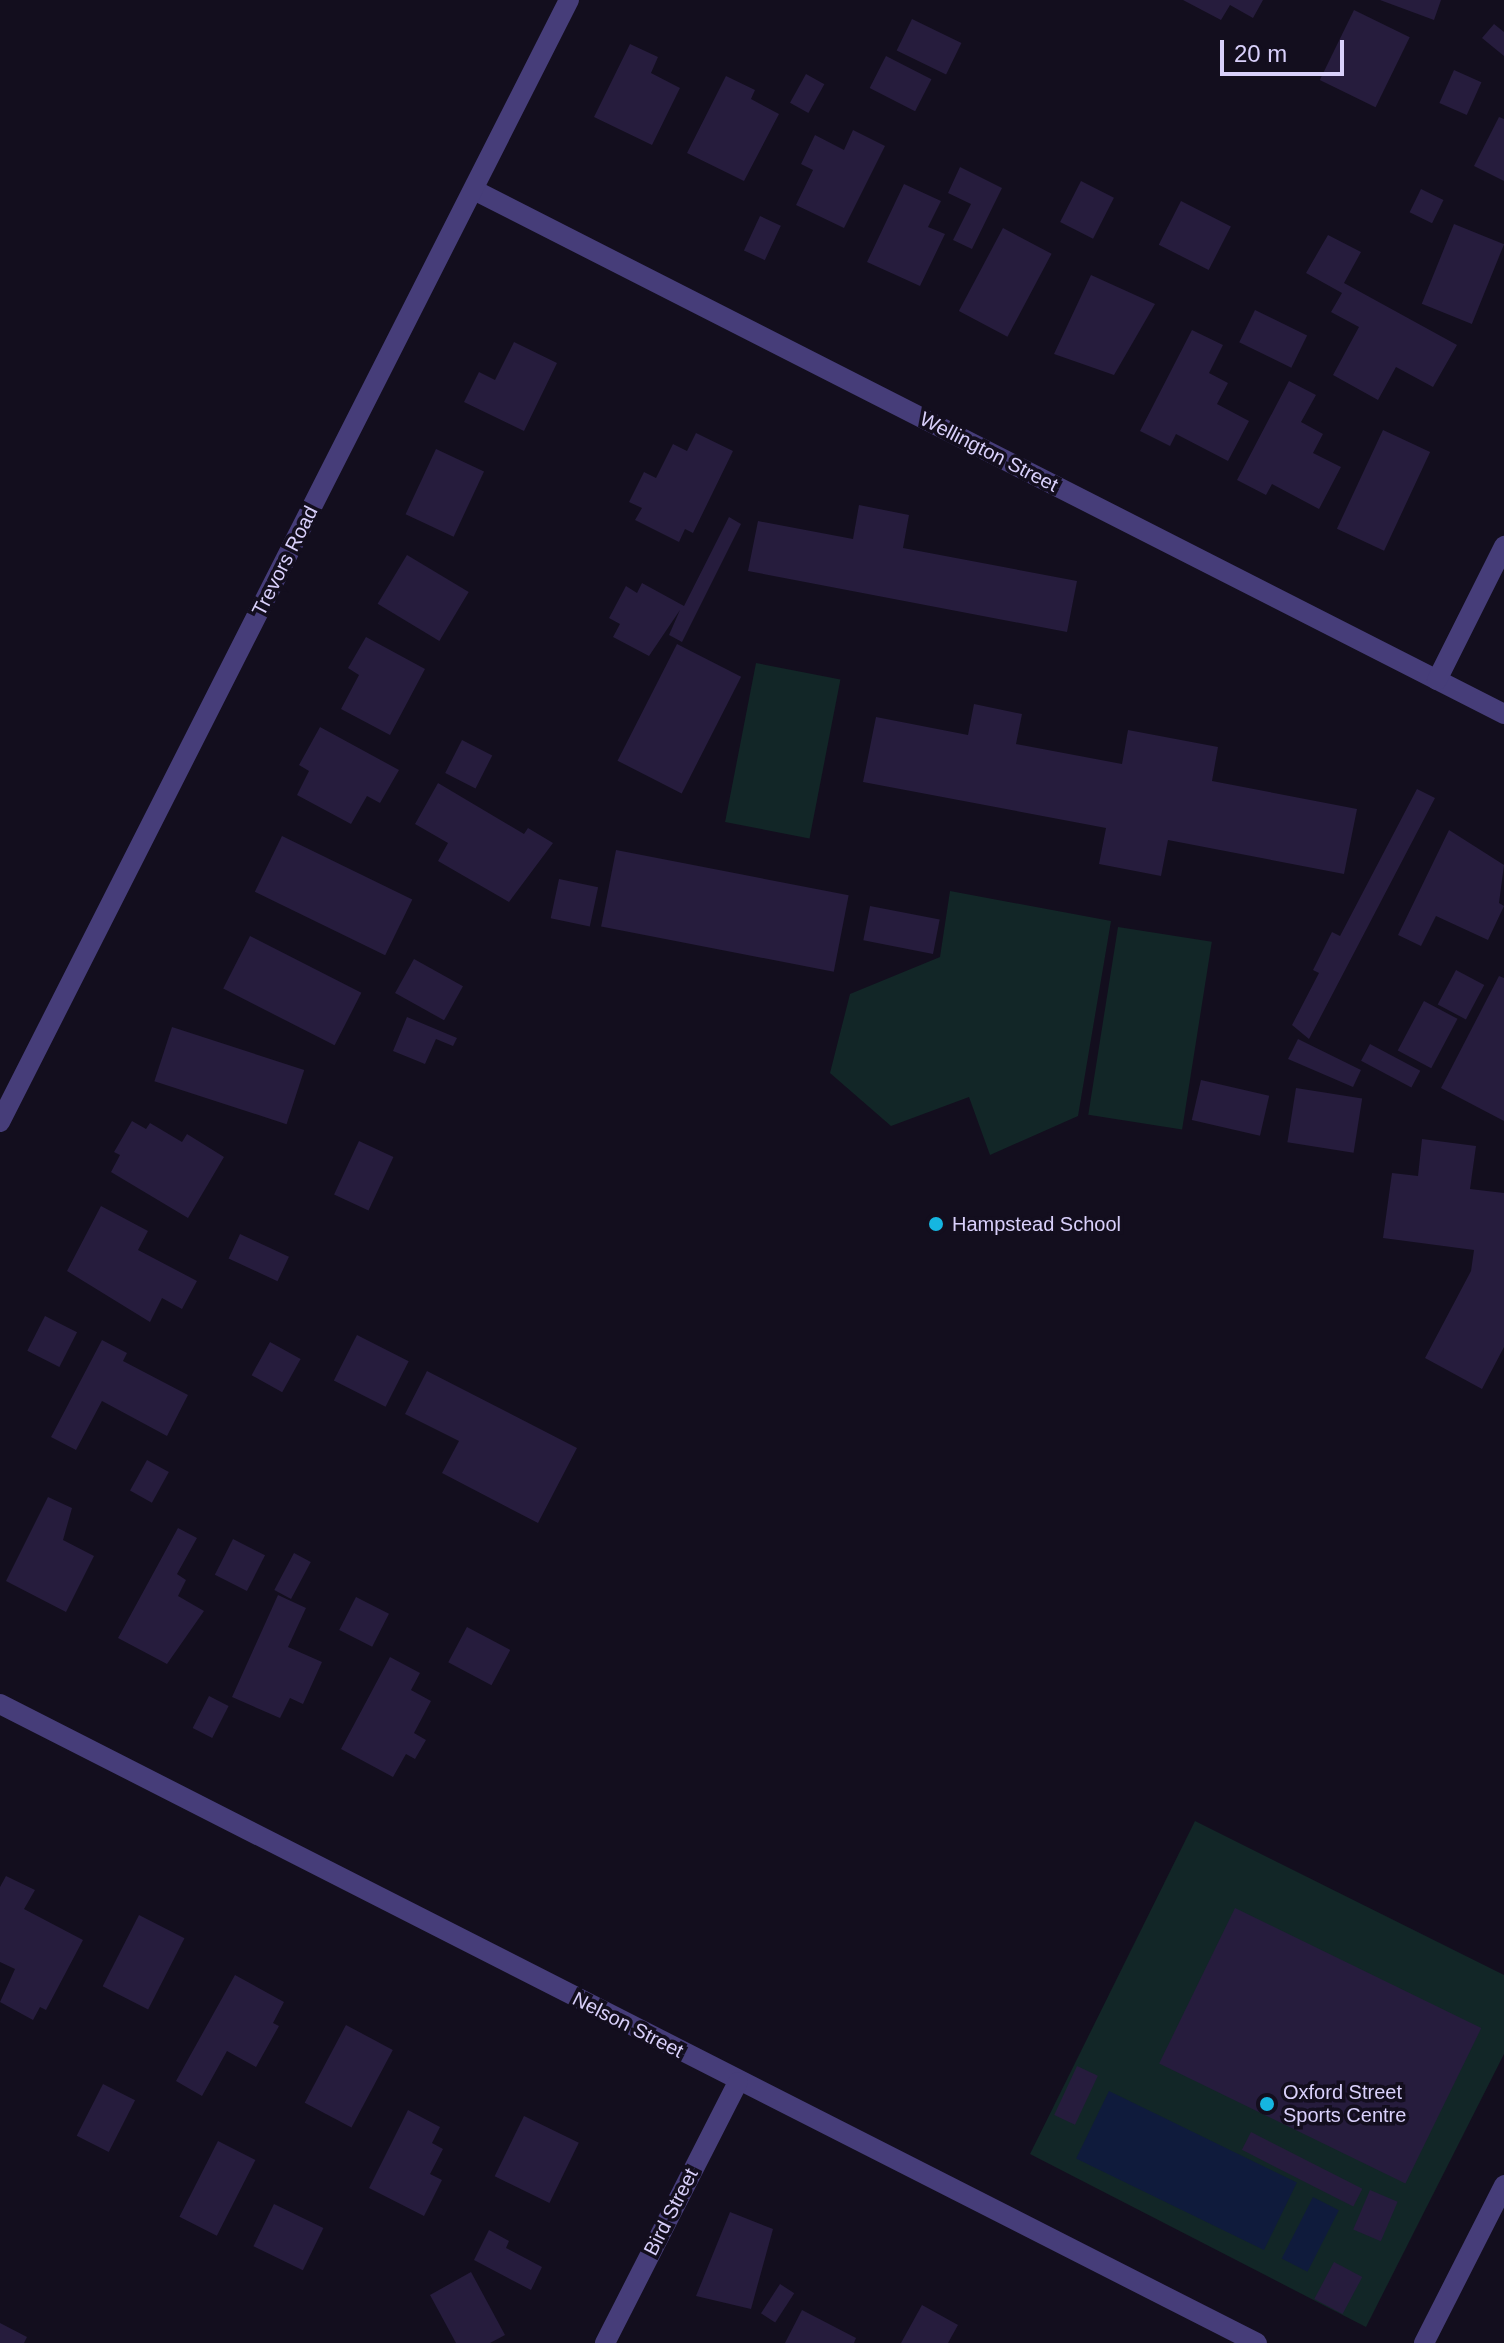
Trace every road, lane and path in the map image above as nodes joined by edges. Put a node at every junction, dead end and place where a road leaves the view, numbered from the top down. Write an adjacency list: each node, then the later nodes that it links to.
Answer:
1 (569, 0): 2 (street, Trevors Road)
2 (474, 190): 4 (street, Wellington Street); 6 (street, Trevors Road)
3 (1504, 546): 4 (street)
4 (1437, 680): 5 (street, Wellington Street)
5 (1504, 714)
6 (0, 1122)
7 (0, 1704): 8 (street, Nelson Street)
8 (738, 2082): 10 (street, Bird Street); 11 (street, Nelson Street)
9 (1504, 2185): 12 (street)
10 (605, 2343)
11 (1257, 2343)
12 (1424, 2343)

